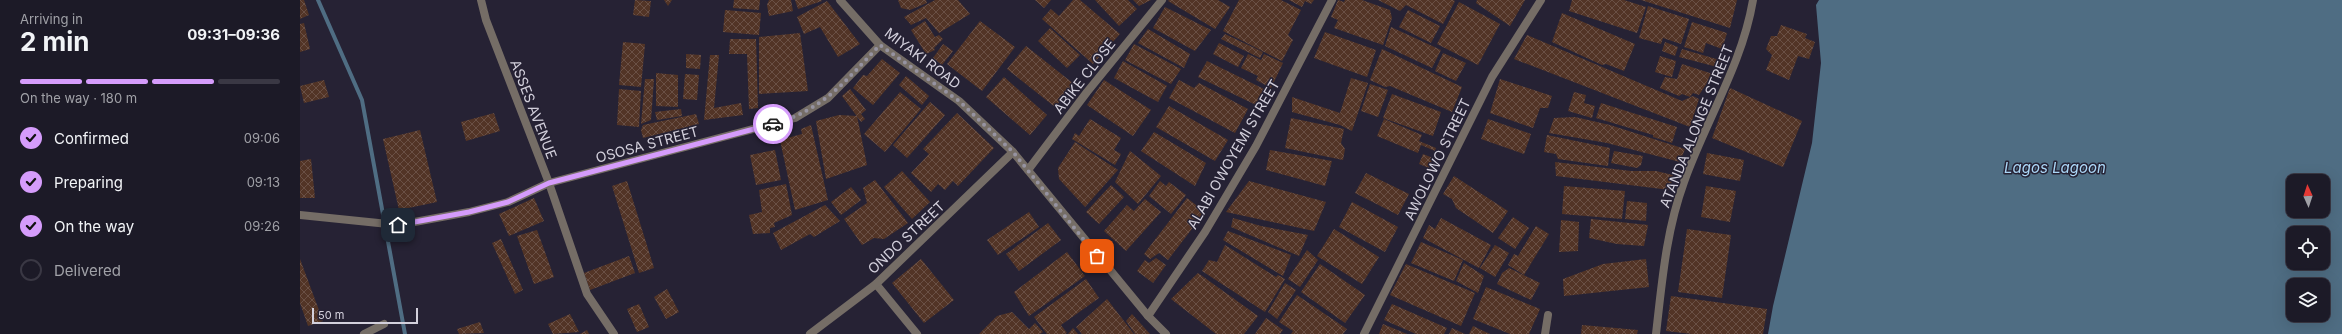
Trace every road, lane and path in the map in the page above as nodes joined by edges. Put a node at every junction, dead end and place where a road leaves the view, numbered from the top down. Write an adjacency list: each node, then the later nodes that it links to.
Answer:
1 (481, 0): 10 (street, ASSES AVENUE)
2 (840, 0): 7 (street, MIYAKI ROAD)
3 (1162, 0): 9 (street, ABIKE CLOSE)
4 (1332, 0): 14 (street, ALABI OWOYEMI STREET)
5 (1541, 0): 21 (street, AWOLOWO STREET)
6 (1753, 0): 23 (street, ATANDA ALONGE STREET)
7 (880, 45): 8 (street, MIYAKI ROAD); 10 (street, OSOSA STREET)
8 (1013, 152): 9 (street, MIYAKI ROAD); 12 (street, ONDO STREET)
9 (1028, 170): 14 (street, MIYAKI ROAD)
10 (549, 183): 11 (street, OSOSA STREET); 17 (street, ASSES AVENUE)
11 (300, 216)
12 (876, 284): 18 (street, ONDO STREET); 19 (street)
13 (1548, 314): 22 (street)
14 (1148, 316): 20 (street, MIYAKI ROAD)
15 (384, 324): 16 (street)
16 (364, 334)
17 (614, 334)
18 (810, 334)
19 (917, 334)
20 (1166, 334)
21 (1364, 334)
22 (1545, 334)
23 (1656, 334)

